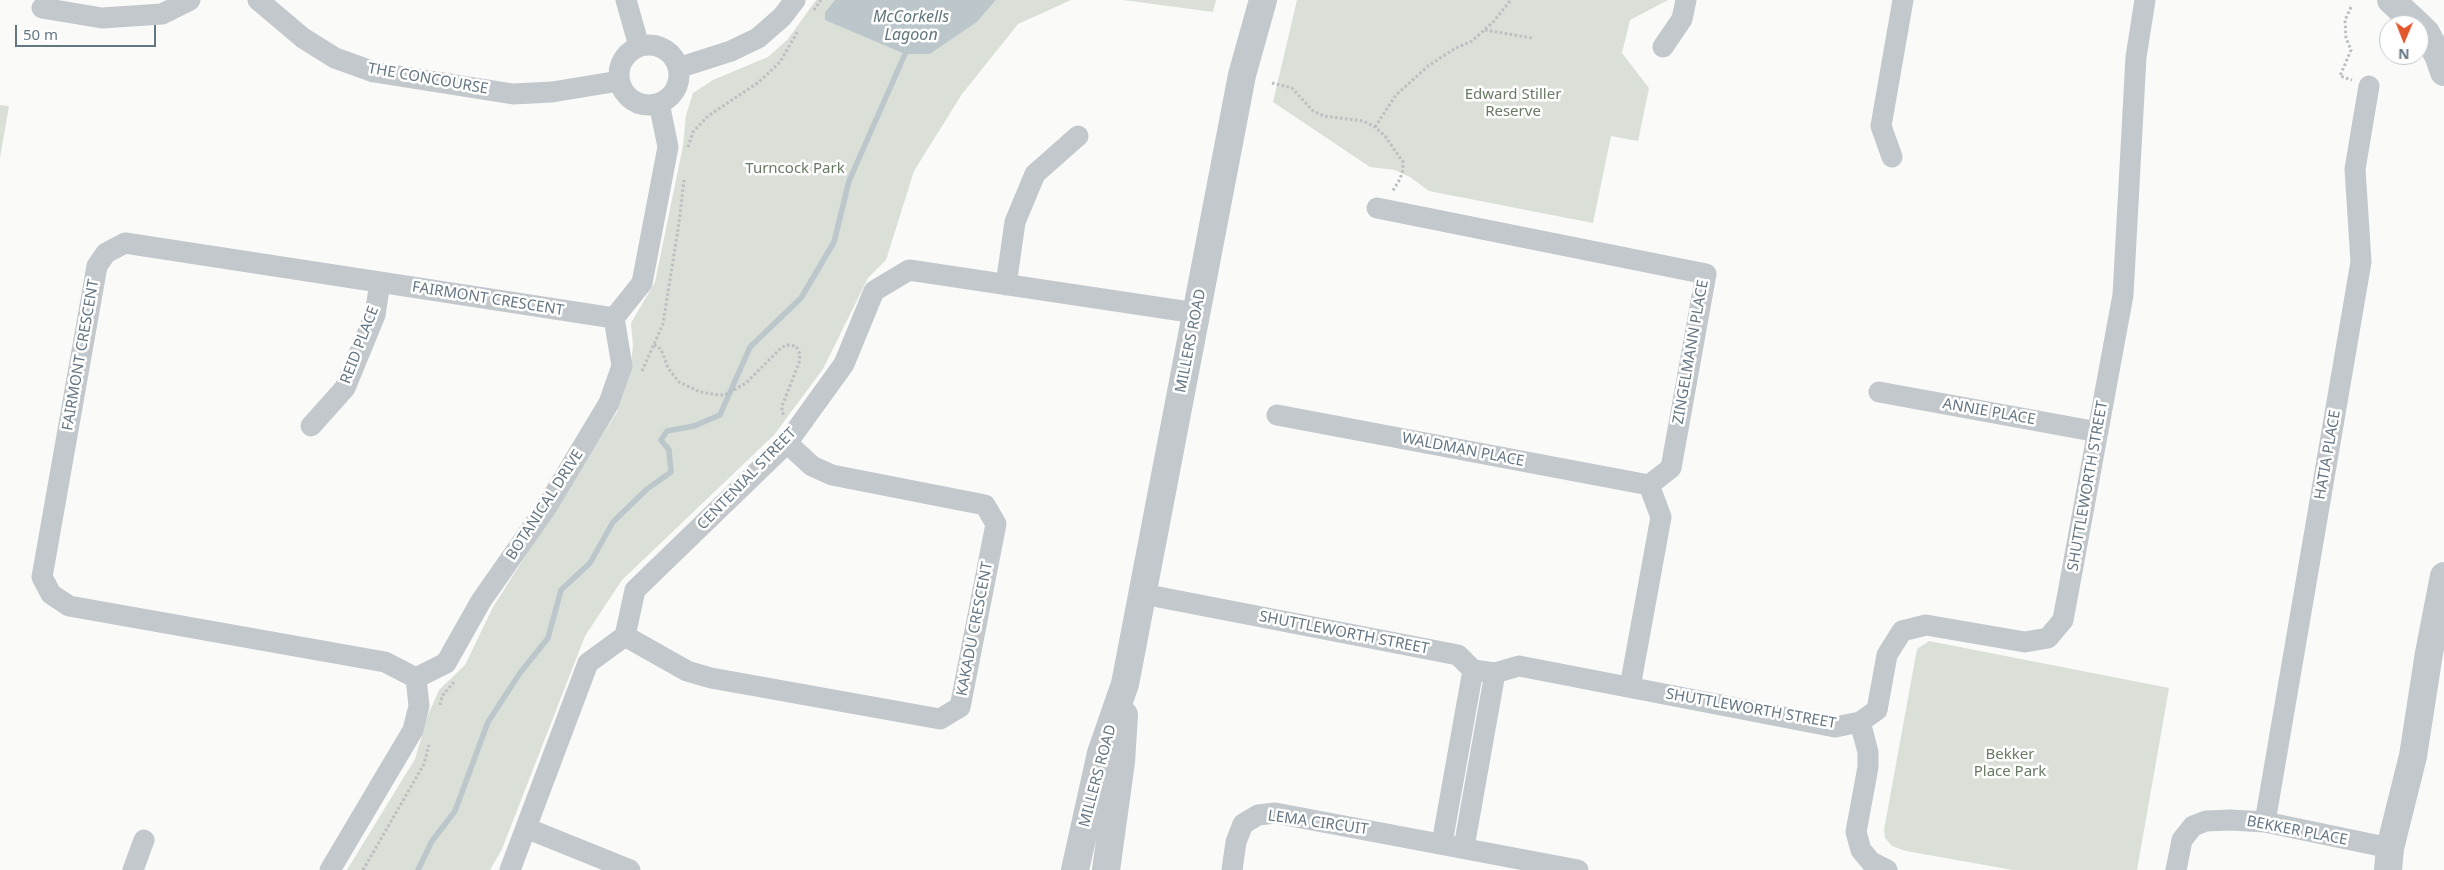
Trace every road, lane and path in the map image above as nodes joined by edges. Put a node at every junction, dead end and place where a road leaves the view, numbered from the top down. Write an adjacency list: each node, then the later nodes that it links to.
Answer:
1 (190, 0): 12 (street)
2 (258, 0): 21 (street, THE CONCOURSE)
3 (626, 0): 17 (street)
4 (795, 0): 19 (street)
5 (1263, 0): 31 (street, MILLERS ROAD)
6 (1511, 0): 14 (path)
7 (1686, 0): 18 (street)
8 (1903, 0): 27 (street)
9 (2145, 0): 38 (street, SHUTTLEWORTH STREET)
10 (2394, 0): 13 (street)
11 (2350, 7): 23 (path)
12 (42, 8)
13 (2409, 15)
14 (1484, 30): 15 (path); 25 (path)
15 (1532, 38)
16 (2429, 38): 20 (street)
17 (639, 46): 19 (street); 21 (street)
18 (1662, 48)
19 (678, 68): 24 (street)
20 (2444, 72)
21 (619, 81): 24 (street)
22 (1272, 83): 25 (path)
23 (2369, 86): 52 (street, HATIA PLACE)
24 (659, 103): 32 (street)
25 (1375, 127): 28 (path)
26 (1078, 136): 30 (street)
27 (1892, 157)
28 (1377, 208): 40 (street, ZINGELMANN PLACE)
29 (380, 282): 32 (street, FAIRMONT CRESCENT); 37 (street, REID PLACE); 47 (street, FAIRMONT CRESCENT)
30 (1006, 285): 31 (street, CENTENIAL STREET); 36 (street, CENTENIAL STREET)
31 (1196, 314): 42 (street, MILLERS ROAD)
32 (614, 318): 47 (street, BOTANICAL DRIVE)
33 (654, 345): 36 (path)
34 (1879, 392): 38 (street, ANNIE PLACE)
35 (1277, 415): 40 (street, WALDMAN PLACE)
36 (799, 425): 39 (street, CENTENIAL STREET)
37 (311, 426)
38 (2098, 432): 50 (street, SHUTTLEWORTH STREET)
39 (786, 443): 43 (street, CENTENIAL STREET); 43 (street, KAKADU CRESCENT)
40 (1649, 485): 49 (street)
41 (2444, 576): 51 (street)
42 (1143, 594): 44 (street, SHUTTLEWORTH STREET); 48 (street, MILLERS ROAD)
43 (625, 636): 53 (street)
44 (1473, 670): 45 (street, SHUTTLEWORTH STREET); 55 (street)
45 (1494, 673): 49 (street, SHUTTLEWORTH STREET); 56 (street)
46 (2444, 675): 51 (street)
47 (416, 678): 59 (street)
48 (1125, 684): 62 (street, MILLERS ROAD); 63 (street, MILLERS ROAD)
49 (1630, 687): 50 (street, SHUTTLEWORTH STREET)
50 (1860, 722): 66 (street)
51 (2413, 756): 57 (street)
52 (2265, 822): 57 (street, BEKKER PLACE); 67 (street, BEKKER PLACE)
53 (526, 828): 60 (street); 61 (street)
54 (144, 840): 58 (street)
55 (1442, 843): 56 (street, LEMA CIRCUIT); 64 (street, LEMA CIRCUIT)
56 (1464, 847): 65 (street, LEMA CIRCUIT)
57 (2389, 859)
58 (133, 870)
59 (330, 870)
60 (510, 870)
61 (630, 870)
62 (1076, 870)
63 (1106, 870)
64 (1232, 870)
65 (1578, 870)
66 (1887, 870)
67 (2176, 870)

